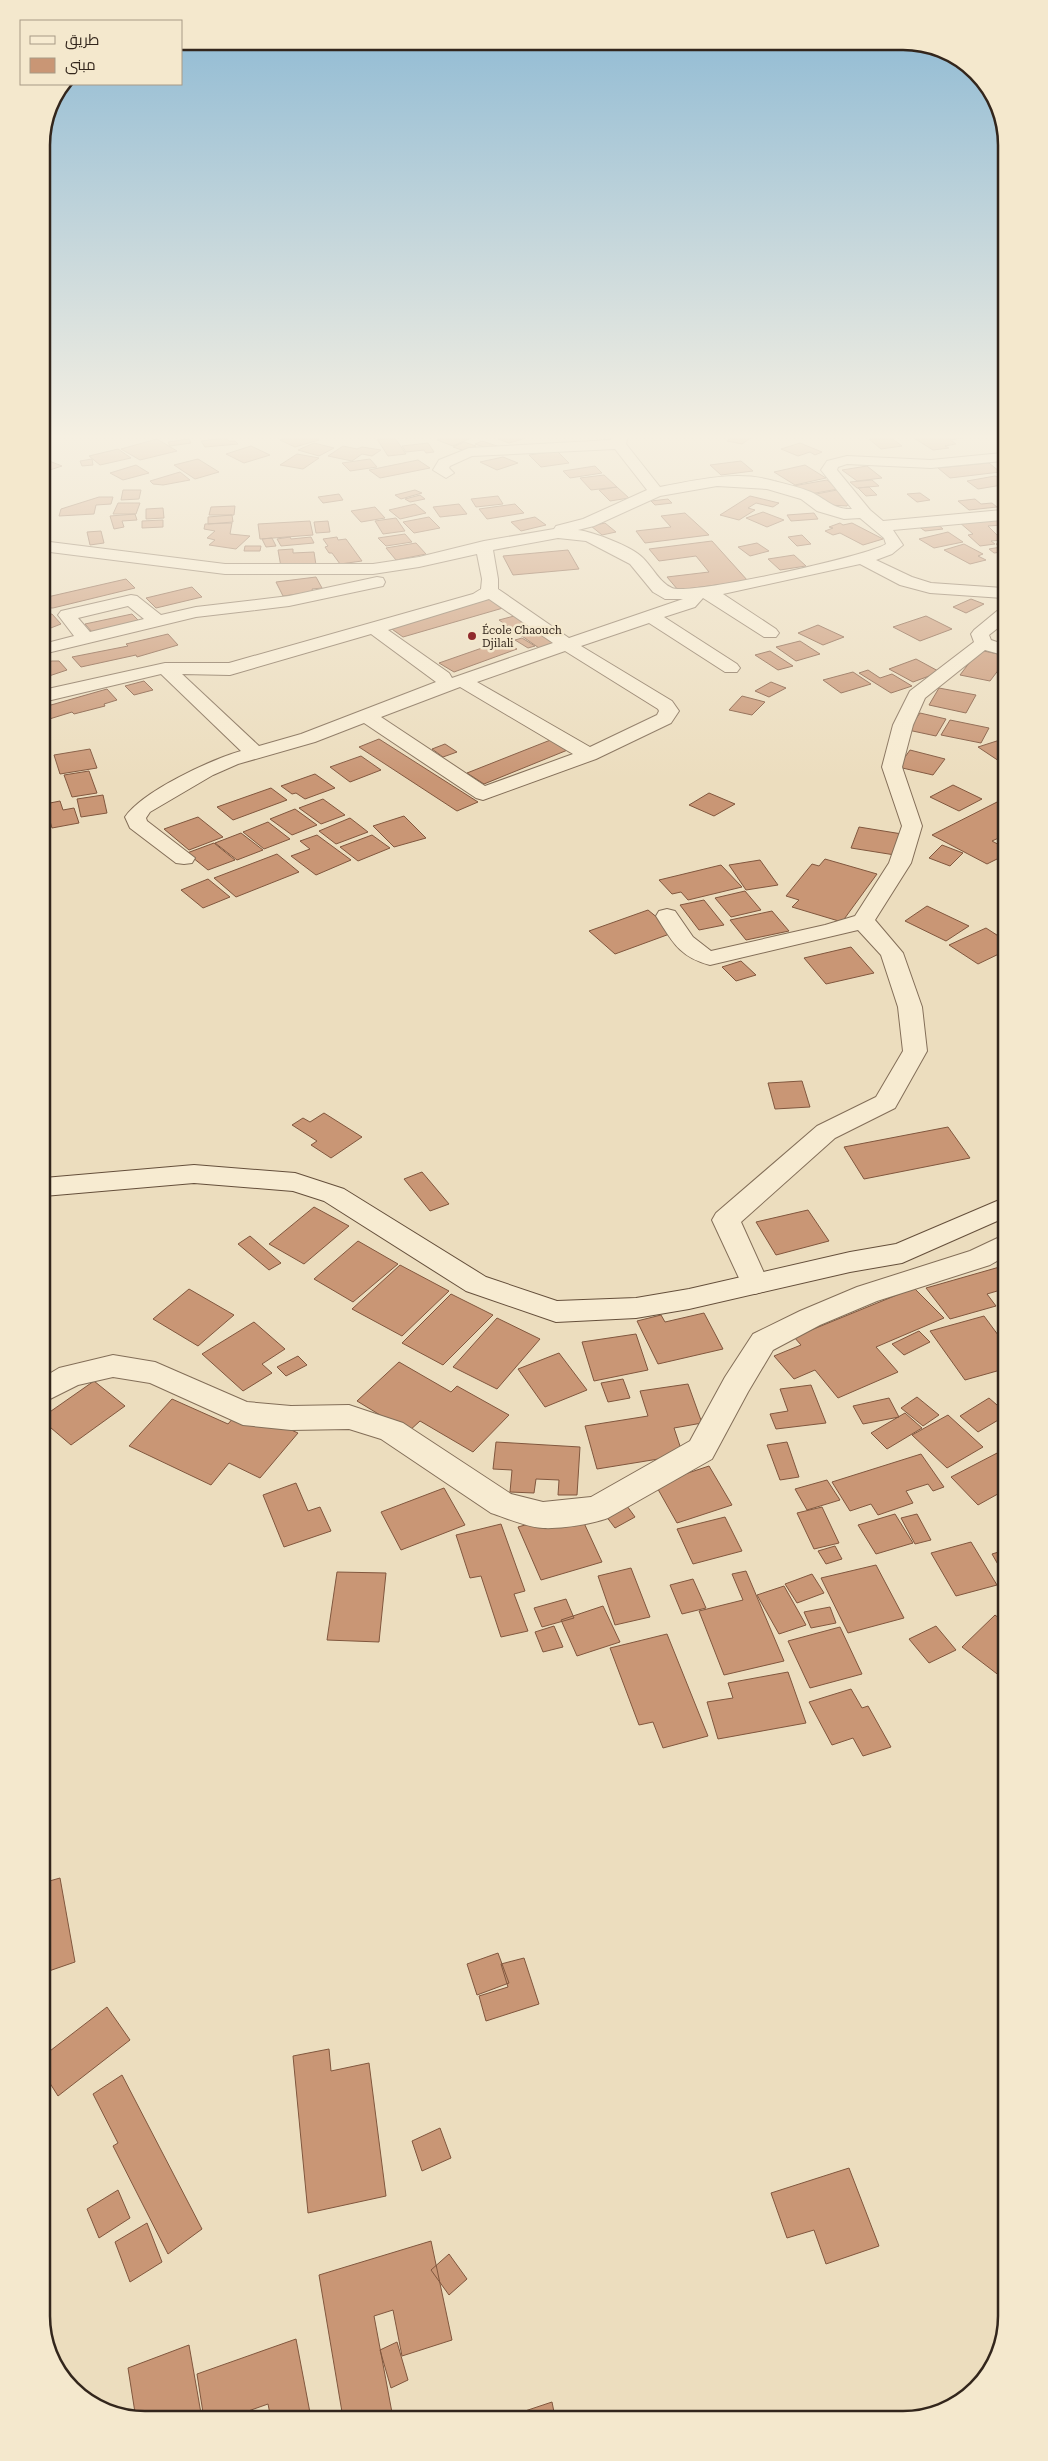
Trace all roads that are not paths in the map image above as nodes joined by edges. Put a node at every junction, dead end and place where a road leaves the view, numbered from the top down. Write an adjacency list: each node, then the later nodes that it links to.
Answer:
1 (81, 551): 4 (street)
2 (621, 551): 7 (street)
3 (886, 551): 5 (street)
4 (485, 552): 6 (street); 11 (street)
5 (862, 559): 7 (street); 8 (street)
6 (489, 591): 12 (street); 15 (street)
7 (703, 592): 9 (street); 13 (street)
8 (998, 593)
9 (649, 615): 15 (street); 19 (street)
10 (998, 619): 16 (street)
11 (157, 622): 14 (street); 14 (street)
12 (374, 628): 18 (street); 21 (street)
13 (770, 633)
14 (85, 638): 17 (street)
15 (566, 644): 20 (street); 25 (street)
16 (993, 646): 28 (street)
17 (50, 647)
18 (165, 668): 22 (street); 24 (street)
19 (731, 668)
20 (462, 681): 21 (street); 25 (street)
21 (441, 688): 23 (street)
22 (50, 694)
23 (366, 716): 24 (street); 25 (street)
24 (255, 753): 26 (street)
25 (589, 755)
26 (184, 858)
27 (667, 916): 28 (street)
28 (864, 921): 34 (street)
29 (95, 1181): 30 (street); 31 (street); 34 (street)
30 (50, 1186)
31 (50, 1195)
32 (998, 1210): 34 (street)
33 (998, 1248): 35 (street)
34 (755, 1284)
35 (50, 1388)

